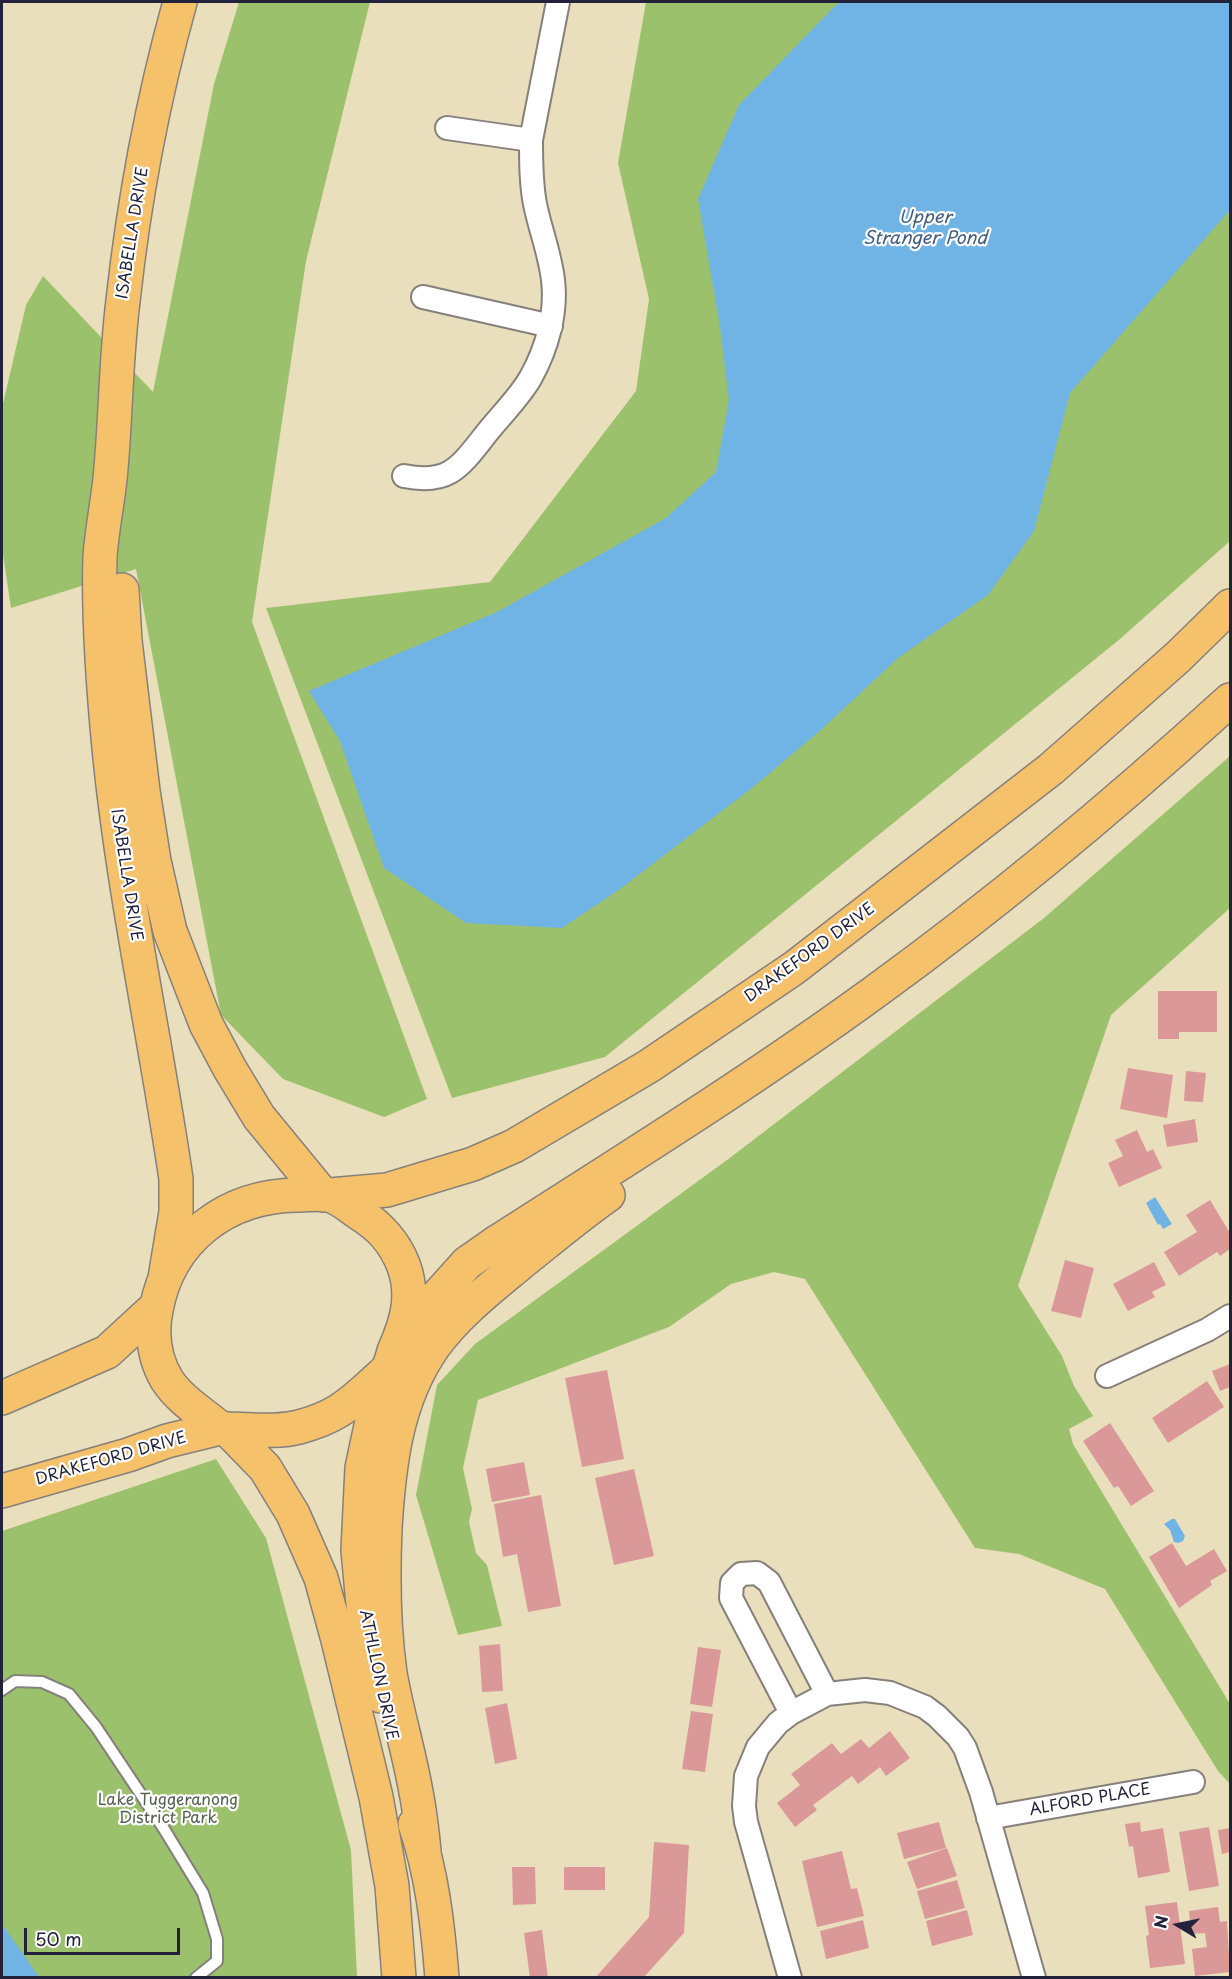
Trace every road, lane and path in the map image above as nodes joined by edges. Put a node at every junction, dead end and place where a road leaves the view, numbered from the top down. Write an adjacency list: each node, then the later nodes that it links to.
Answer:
1 (180, 2): 7 (main road, ISABELLA DRIVE)
2 (558, 2): 4 (street)
3 (447, 128): 4 (street)
4 (531, 140): 6 (street)
5 (423, 297): 6 (street)
6 (551, 326): 8 (street)
7 (111, 469): 12 (main road, ISABELLA DRIVE); 13 (main road, ISABELLA DRIVE)
8 (404, 476)
9 (1230, 606): 12 (main road, DRAKEFORD DRIVE)
10 (1230, 700): 11 (main road)
11 (741, 1086): 15 (main road); 25 (main road)
12 (326, 1195): 13 (main road, DRAKEFORD DRIVE); 15 (main road)
13 (161, 1292): 17 (main road); 18 (main road, ISABELLA DRIVE)
14 (1230, 1316): 16 (street)
15 (390, 1363): 18 (main road, DRAKEFORD DRIVE); 25 (main road, ATHLLON DRIVE)
16 (1107, 1376)
17 (2, 1398)
18 (224, 1429): 19 (main road, DRAKEFORD DRIVE); 27 (main road, ATHLLON DRIVE)
19 (2, 1491)
20 (2, 1690): 26 (lane)
21 (827, 1694): 22 (street); 22 (street); 24 (street)
22 (791, 1713): 29 (street)
23 (1193, 1782): 24 (street, ALFORD PLACE)
24 (988, 1818): 30 (street)
25 (424, 1851): 28 (main road, ATHLLON DRIVE)
26 (196, 1977)
27 (399, 1977)
28 (442, 1977)
29 (790, 1977)
30 (1034, 1977)

